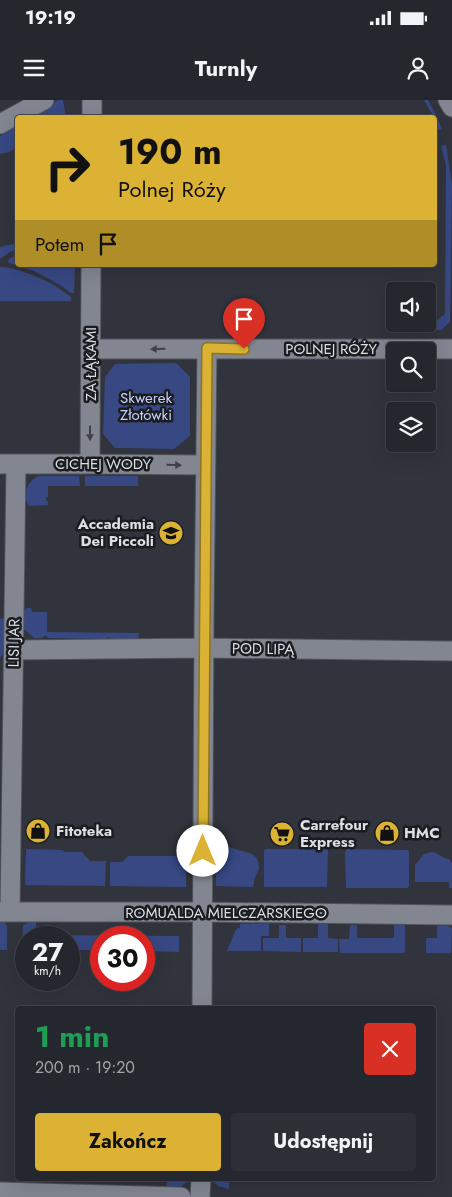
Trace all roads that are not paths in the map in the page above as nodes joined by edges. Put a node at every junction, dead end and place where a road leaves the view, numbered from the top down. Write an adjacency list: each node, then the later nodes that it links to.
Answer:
1 (44, 100): 5 (street)
2 (92, 100): 6 (street)
3 (448, 100): 4 (street)
4 (452, 107)
5 (16, 115)
6 (92, 115)
7 (15, 116): 8 (street)
8 (0, 124)
9 (91, 267): 11 (street, ZA ŁĄKAMI)
10 (207, 348): 11 (street, POLNEJ RÓŻY, one-way to 11); 12 (street, POLNEJ RÓŻY); 15 (street)
11 (91, 349): 14 (street, ZA ŁĄKAMI, one-way to 14)
12 (452, 349)
13 (8, 464): 14 (street, CICHEJ WODY); 17 (street, LISI JAR)
14 (90, 464): 15 (street, CICHEJ WODY, one-way to 15)
15 (205, 465): 16 (street)
16 (204, 648): 17 (street, POD LIPĄ); 18 (street, POD LIPĄ); 20 (street)
17 (14, 650): 19 (street, LISI JAR)
18 (452, 651)
19 (5, 912): 20 (street, ROMUALDA MIELCZARSKIEGO)
20 (204, 912): 21 (street, ROMUALDA MIELCZARSKIEGO); 22 (street)
21 (452, 915)
22 (202, 1006)
23 (200, 1181): 26 (street)
24 (0, 1192): 25 (street)
25 (180, 1197)
26 (200, 1197)

